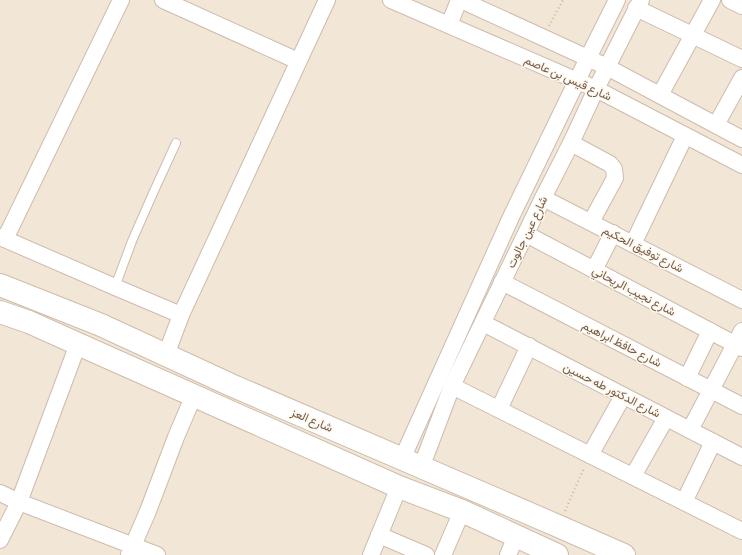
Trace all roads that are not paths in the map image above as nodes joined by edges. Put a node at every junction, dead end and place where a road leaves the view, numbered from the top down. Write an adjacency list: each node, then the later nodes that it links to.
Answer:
1 (121, 0): 31 (street)
2 (163, 0): 15 (street)
3 (390, 0): 11 (street, شارع قيس بن عاصم)
4 (460, 0): 11 (street); 13 (street, شارع قيس بن عاصم)
5 (617, 0): 13 (street, شارع عين جالوت)
6 (712, 0): 12 (street)
7 (730, 0): 10 (street)
8 (323, 1): 15 (street)
9 (639, 4): 12 (street); 16 (street, شارع عين جالوت)
10 (742, 6)
11 (449, 25): 18 (street, شارع قيس بن عاصم)
12 (692, 35): 14 (street); 20 (street)
13 (588, 58): 16 (street, شارع قيس بن عاصم); 18 (street, شارع عين جالوت)
14 (742, 59)
15 (298, 61): 40 (street)
16 (607, 67): 19 (street, شارع عين جالوت); 20 (street, شارع قيس بن عاصم)
17 (742, 78): 21 (street)
18 (577, 81): 19 (street, شارع قيس بن عاصم); 60 (street, شارع عين جالوت)
19 (596, 89): 22 (street, شارع قيس بن عاصم); 25 (street, شارع عين جالوت)
20 (660, 95): 21 (street, شارع قيس بن عاصم)
21 (716, 125): 23 (street, شارع قيس بن عاصم)
22 (685, 136): 26 (street, شارع قيس بن عاصم); 32 (street)
23 (742, 138)
24 (176, 143): 36 (lane)
25 (571, 143): 27 (street, شارع عين جالوت); 28 (street)
26 (742, 166)
27 (543, 198): 28 (street, شارع توفيق الحكيم); 30 (street, شارع عين جالوت)
28 (591, 222): 29 (street, شارع توفيق الحكيم)
29 (613, 233): 32 (street, شارع توفيق الحكيم); 33 (street)
30 (526, 234): 33 (street, شارع نجيب الريحاني); 34 (street, شارع عين جالوت)
31 (2, 238): 36 (street)
32 (633, 244): 37 (street, شارع توفيق الحكيم)
33 (594, 270): 43 (street, شارع نجيب الريحاني)
34 (502, 282): 42 (street, شارع عين جالوت); 48 (street, شارع حافظ ابراهيم)
35 (0, 285): 38 (main road, شارع العز)
36 (115, 287): 40 (street)
37 (742, 300)
38 (38, 301): 41 (main road); 47 (main road, شارع العز)
39 (0, 312): 41 (main road)
40 (181, 315): 47 (street)
41 (29, 322): 45 (main road)
42 (483, 323): 46 (street, شارع الدكتور طه حسين); 49 (street, شارع عين جالوت)
43 (710, 331): 44 (street, شارع نجيب الريحاني); 48 (street)
44 (740, 341): 50 (street)
45 (78, 344): 51 (main road); 64 (street)
46 (529, 346): 52 (street, شارع الدكتور طه حسين); 54 (street)
47 (166, 355): 60 (main road, شارع العز)
48 (687, 378): 50 (street, شارع حافظ ابراهيم)
49 (452, 386): 54 (street); 60 (street, شارع عين جالوت)
50 (711, 390): 53 (street, شارع حافظ ابراهيم); 56 (street)
51 (194, 395): 62 (main road); 71 (street)
52 (623, 396): 55 (street, شارع الدكتور طه حسين); 58 (street)
53 (742, 406)
54 (499, 409): 58 (street)
55 (666, 418): 56 (street, شارع الدكتور طه حسين); 61 (street)
56 (690, 430): 57 (street, شارع الدكتور طه حسين)
57 (713, 442): 59 (street, شارع الدكتور طه حسين); 65 (street)
58 (590, 455): 61 (street)
59 (742, 457)
60 (411, 464): 72 (main road, شارع العز)
61 (633, 476): 65 (street)
62 (399, 487): 66 (main road); 68 (street)
63 (0, 493): 64 (street)
64 (19, 502): 69 (street); 71 (street)
65 (684, 502): 67 (street)
66 (462, 511): 70 (main road); 77 (street)
67 (742, 530)
68 (380, 535): 75 (street); 76 (street)
69 (0, 540)
70 (512, 546): 78 (main road)
71 (130, 550): 74 (street)
72 (596, 550): 73 (main road, شارع العز)
73 (620, 554)
74 (158, 555)
75 (371, 555)
76 (426, 555)
77 (443, 555)
78 (556, 555)

